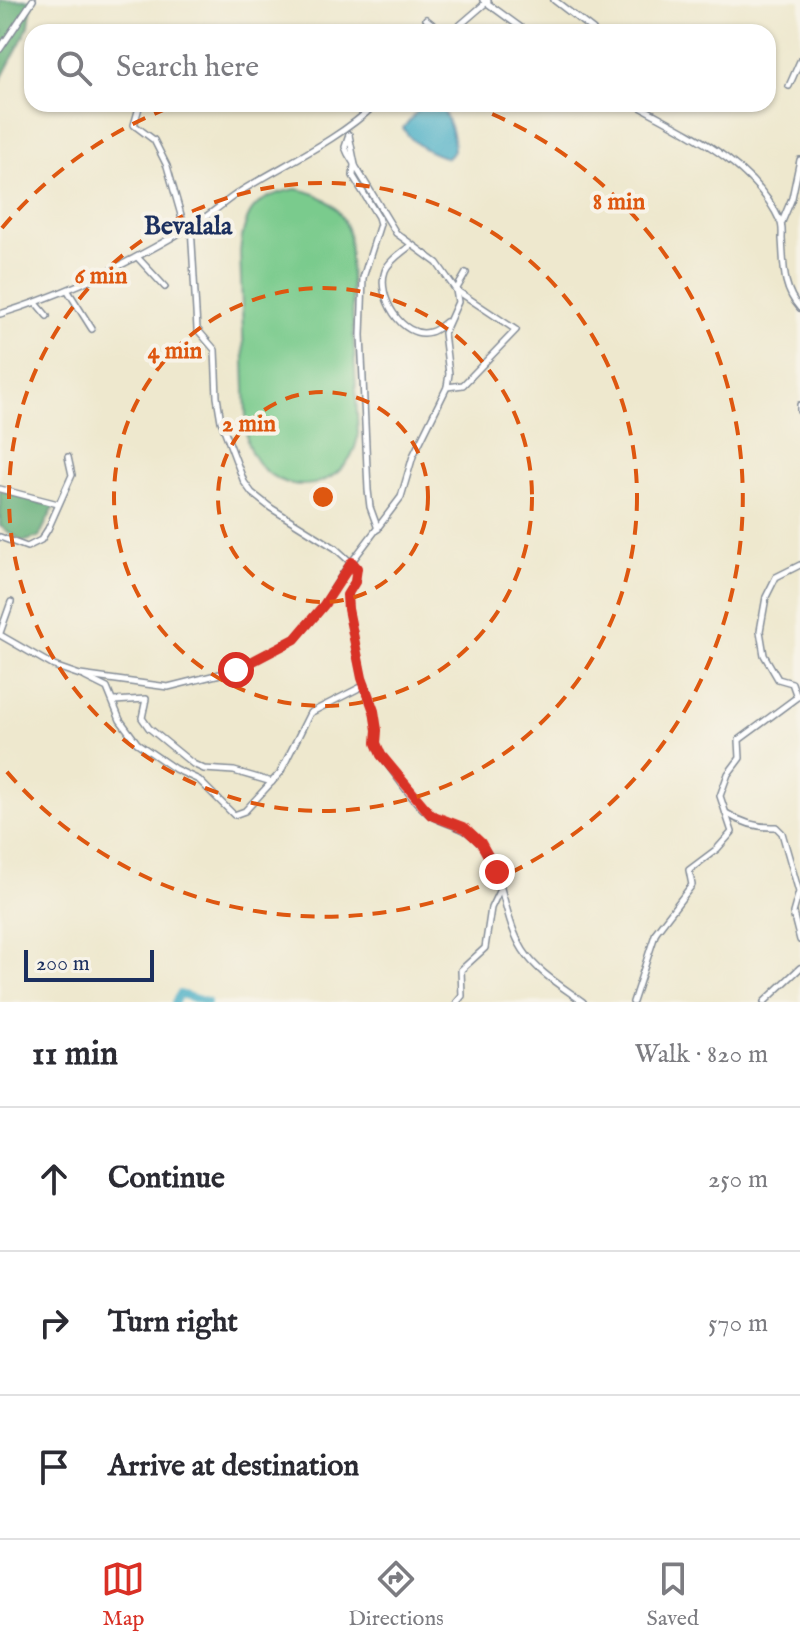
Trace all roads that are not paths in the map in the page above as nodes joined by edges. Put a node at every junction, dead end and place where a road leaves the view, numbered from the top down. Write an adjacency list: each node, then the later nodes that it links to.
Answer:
1 (33, 0): 9 (street)
2 (554, 0): 8 (street)
3 (486, 1): 6 (street); 7 (street)
4 (426, 19): 5 (street)
5 (432, 24)
6 (461, 24)
7 (516, 24)
8 (585, 24)
9 (0, 49)
10 (800, 61): 11 (street)
11 (789, 86)
12 (138, 112): 19 (street)
13 (368, 112): 15 (street)
14 (649, 112): 18 (street)
15 (349, 132): 17 (street); 19 (street)
16 (800, 160): 18 (street)
17 (355, 166): 20 (street); 38 (street)
18 (781, 223): 27 (street)
19 (188, 228): 21 (street); 40 (street)
20 (411, 245): 24 (street); 30 (street)
21 (138, 258): 23 (street); 25 (street)
22 (466, 273): 24 (street)
23 (165, 287)
24 (456, 290): 30 (street); 32 (street)
25 (68, 291): 26 (street); 31 (street)
26 (36, 303): 28 (street); 29 (street)
27 (800, 308)
28 (0, 314)
29 (47, 316)
30 (447, 322): 32 (street)
31 (92, 329)
32 (447, 387): 38 (street)
33 (800, 405): 34 (street)
34 (800, 411)
35 (68, 457): 37 (street)
36 (0, 489): 37 (street)
37 (58, 504): 39 (street)
38 (378, 529): 40 (street)
39 (0, 537)
40 (352, 562): 44 (street); 45 (street)
41 (800, 565): 46 (street)
42 (11, 602): 43 (street)
43 (0, 634): 44 (street)
44 (80, 675): 47 (street)
45 (365, 685): 48 (street); 50 (street)
46 (799, 696): 49 (street)
47 (114, 701): 48 (street); 48 (street)
48 (272, 782)
49 (726, 813): 51 (street); 55 (street)
50 (501, 886): 53 (street); 54 (street)
51 (800, 940)
52 (800, 968): 56 (street)
53 (457, 1002)
54 (583, 1002)
55 (633, 1002)
56 (764, 1002)

